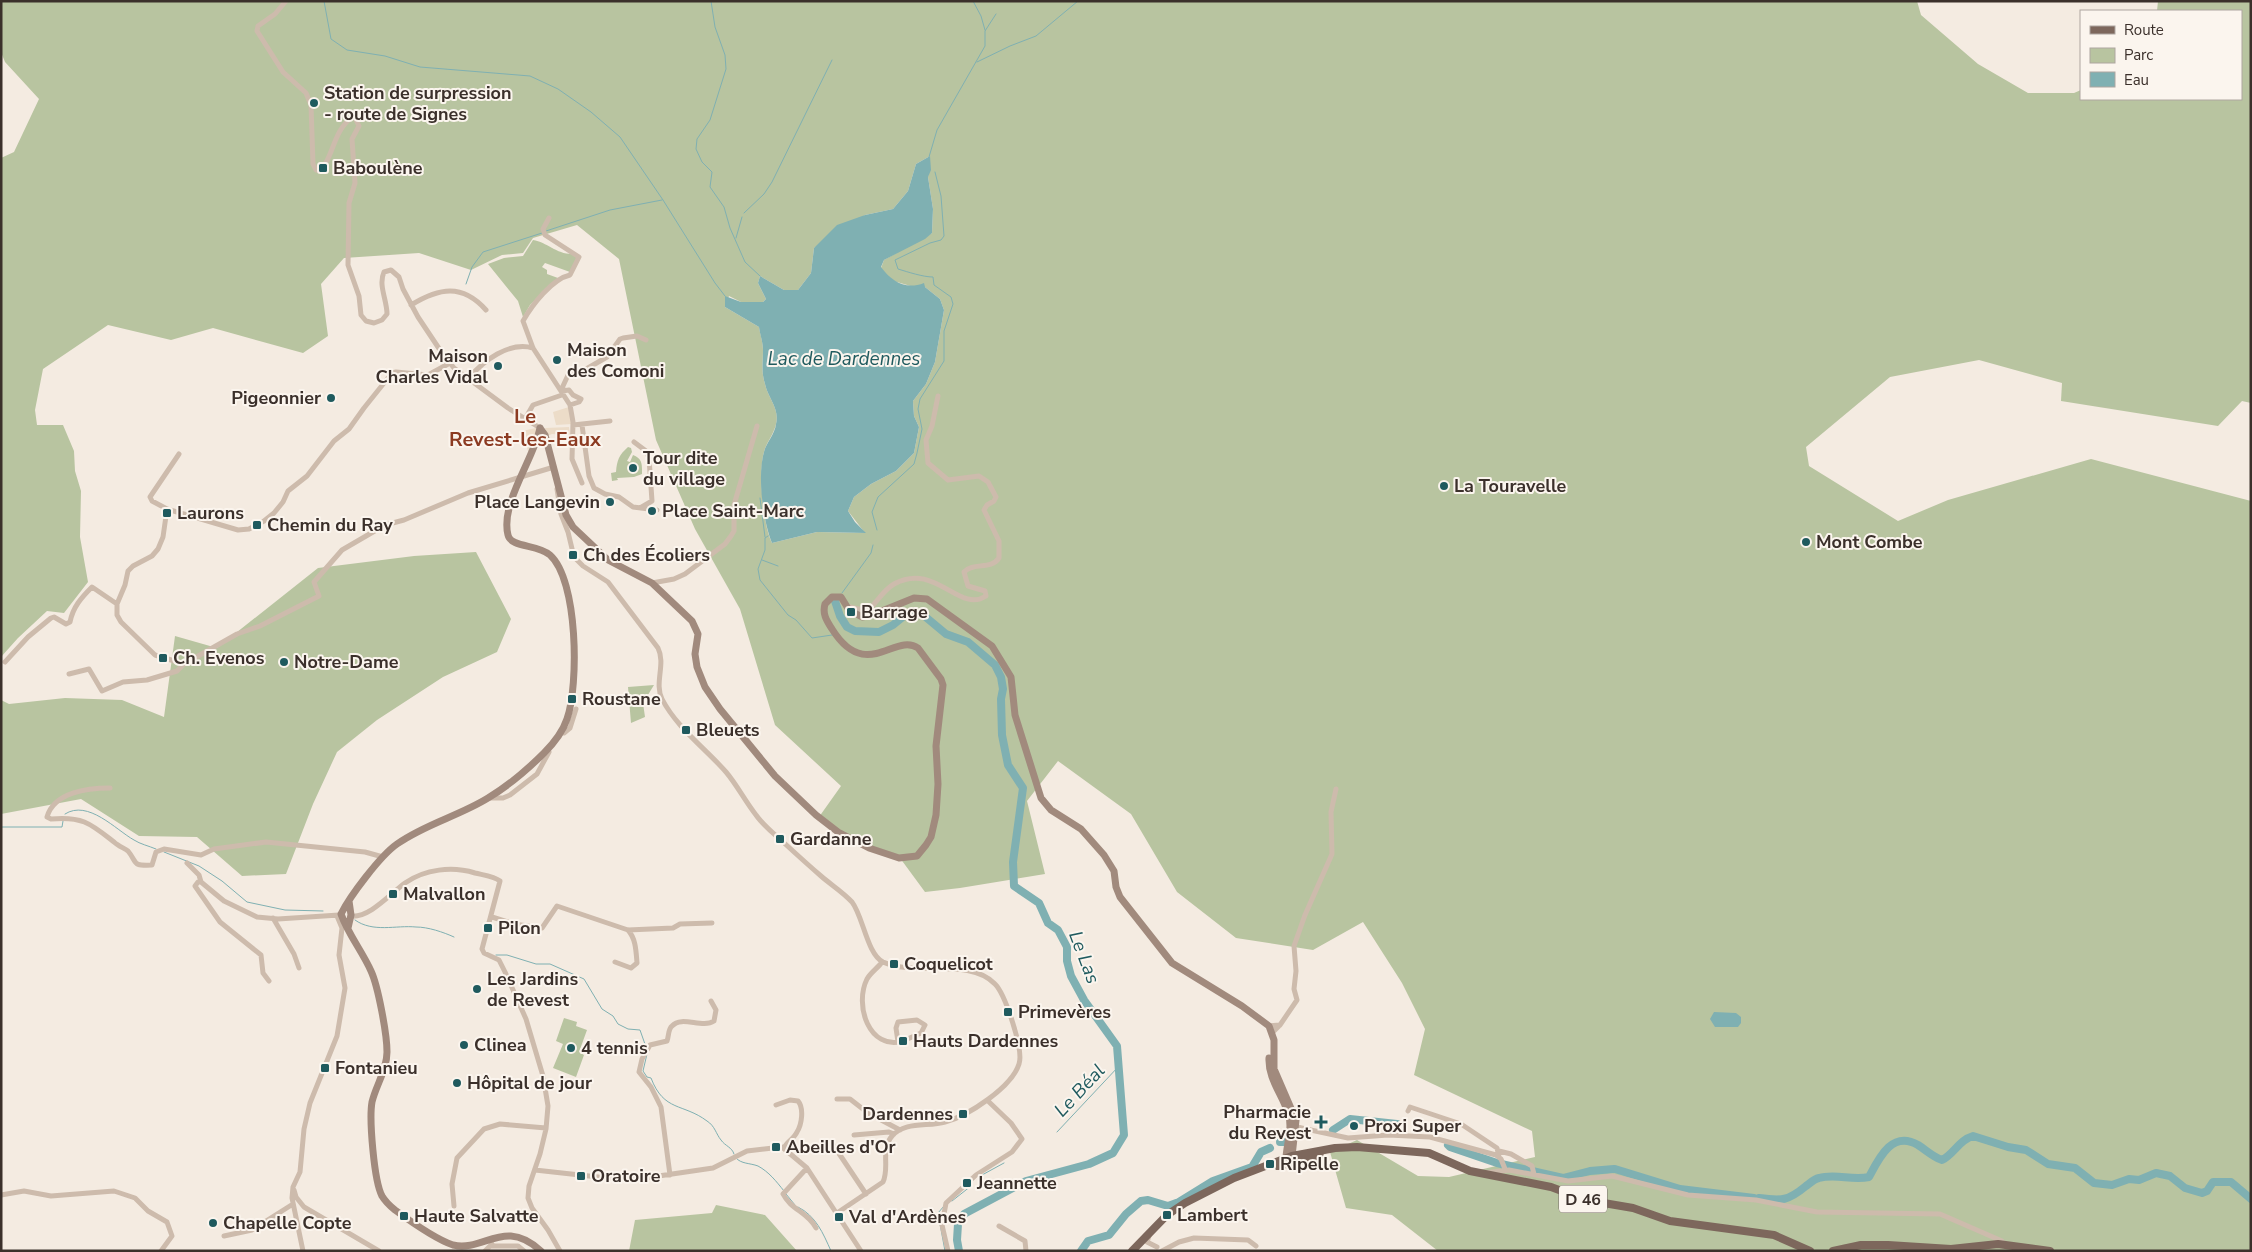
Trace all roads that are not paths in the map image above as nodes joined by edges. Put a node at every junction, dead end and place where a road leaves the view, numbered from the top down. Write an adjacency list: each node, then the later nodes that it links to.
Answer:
1 (286, 1): 3 (street)
2 (549, 218): 6 (street)
3 (411, 305): 4 (street); 7 (street)
4 (486, 310)
5 (646, 340): 9 (street)
6 (533, 348): 8 (street); 9 (street)
7 (450, 363): 8 (street); 25 (street)
8 (469, 378): 12 (street)
9 (562, 393): 11 (street); 11 (street); 12 (street)
10 (938, 396): 29 (street)
11 (570, 405): 14 (street)
12 (525, 419): 17 (street)
13 (610, 420): 15 (street)
14 (573, 425): 15 (street); 22 (street)
15 (582, 425): 24 (street)
16 (757, 426): 27 (street)
17 (540, 428): 20 (street); 21 (street)
18 (634, 442): 24 (street)
19 (179, 454): 25 (street)
20 (554, 467): 21 (street); 23 (street)
21 (520, 477): 31 (street); 34 (street)
22 (582, 483)
23 (559, 485): 27 (street); 47 (street)
24 (640, 508): 26 (street)
25 (167, 509): 28 (street)
26 (657, 510)
27 (652, 583): 29 (street)
28 (116, 604): 30 (street); 31 (street)
29 (846, 606): 51 (street)
30 (5, 662)
31 (184, 664): 32 (street)
32 (69, 674)
33 (576, 709): 34 (street)
34 (562, 732): 37 (street); 37 (street)
35 (110, 788): 38 (street)
36 (1336, 789): 51 (street)
37 (488, 798): 38 (street)
38 (383, 857): 41 (street)
39 (187, 863): 40 (street)
40 (201, 882): 43 (street); 49 (street)
41 (345, 915): 42 (street); 43 (street); 77 (street); 87 (street)
42 (492, 916): 45 (street); 57 (street)
43 (272, 918): 48 (street)
44 (712, 923): 45 (street)
45 (628, 930): 46 (street)
46 (615, 962)
47 (882, 962): 52 (street); 54 (street)
48 (300, 968)
49 (269, 981)
50 (711, 1000): 76 (street)
51 (1270, 1029): 59 (street)
52 (898, 1042): 52 (street)
53 (837, 1099): 58 (street)
54 (988, 1101): 58 (street); 102 (street)
55 (776, 1105): 65 (street)
56 (1408, 1111): 67 (street)
57 (546, 1128): 73 (street); 82 (street)
58 (900, 1130): 60 (street)
59 (1292, 1130): 62 (street); 67 (street); 69 (street)
60 (894, 1134): 61 (street); 78 (street)
61 (854, 1135)
62 (1293, 1143): 66 (street); 69 (street)
63 (834, 1146): 78 (street)
64 (1357, 1147): 66 (main road, D 46); 68 (main road, D 46); 75 (main road, D 46)
65 (784, 1148): 72 (street); 76 (street)
66 (1335, 1148): 69 (main road, D 46)
67 (1499, 1154): 71 (street); 74 (street)
68 (1320, 1156): 69 (street); 70 (main road, D 46)
69 (1290, 1158): 70 (main road, D 46)
70 (1273, 1166): 80 (main road, D 46)
71 (1504, 1166): 74 (street); 75 (street)
72 (807, 1168): 83 (street); 85 (street)
73 (535, 1170): 76 (street); 100 (street)
74 (1534, 1172): 91 (street)
75 (1484, 1174): 106 (main road, D 46)
76 (670, 1175)
77 (293, 1187): 81 (street); 96 (street)
78 (866, 1194): 83 (street)
79 (1, 1195): 94 (street)
80 (1197, 1196): 88 (main road, D 46); 88 (main road, D 46)
81 (293, 1204): 86 (street); 95 (street)
82 (454, 1206)
83 (837, 1213): 101 (street)
84 (999, 1226): 103 (street)
85 (816, 1228)
86 (224, 1236)
87 (497, 1237): 89 (street); 99 (street)
88 (1147, 1240): 93 (street); 104 (main road, D 46); 105 (main road, D 46)
89 (491, 1246): 97 (street); 98 (street)
90 (1256, 1246): 93 (street)
91 (2004, 1246): 92 (main road); 109 (main road); 110 (main road)
92 (1938, 1249): 107 (main road); 108 (main road)
93 (1160, 1250)
94 (162, 1251)
95 (303, 1251)
96 (379, 1251)
97 (485, 1251)
98 (524, 1251)
99 (541, 1251)
100 (560, 1251)
101 (861, 1251)
102 (948, 1251)
103 (1026, 1251)
104 (1132, 1251)
105 (1139, 1251)
106 (1810, 1251)
107 (1833, 1251)
108 (1948, 1251)
109 (1981, 1251)
110 (2050, 1251)

